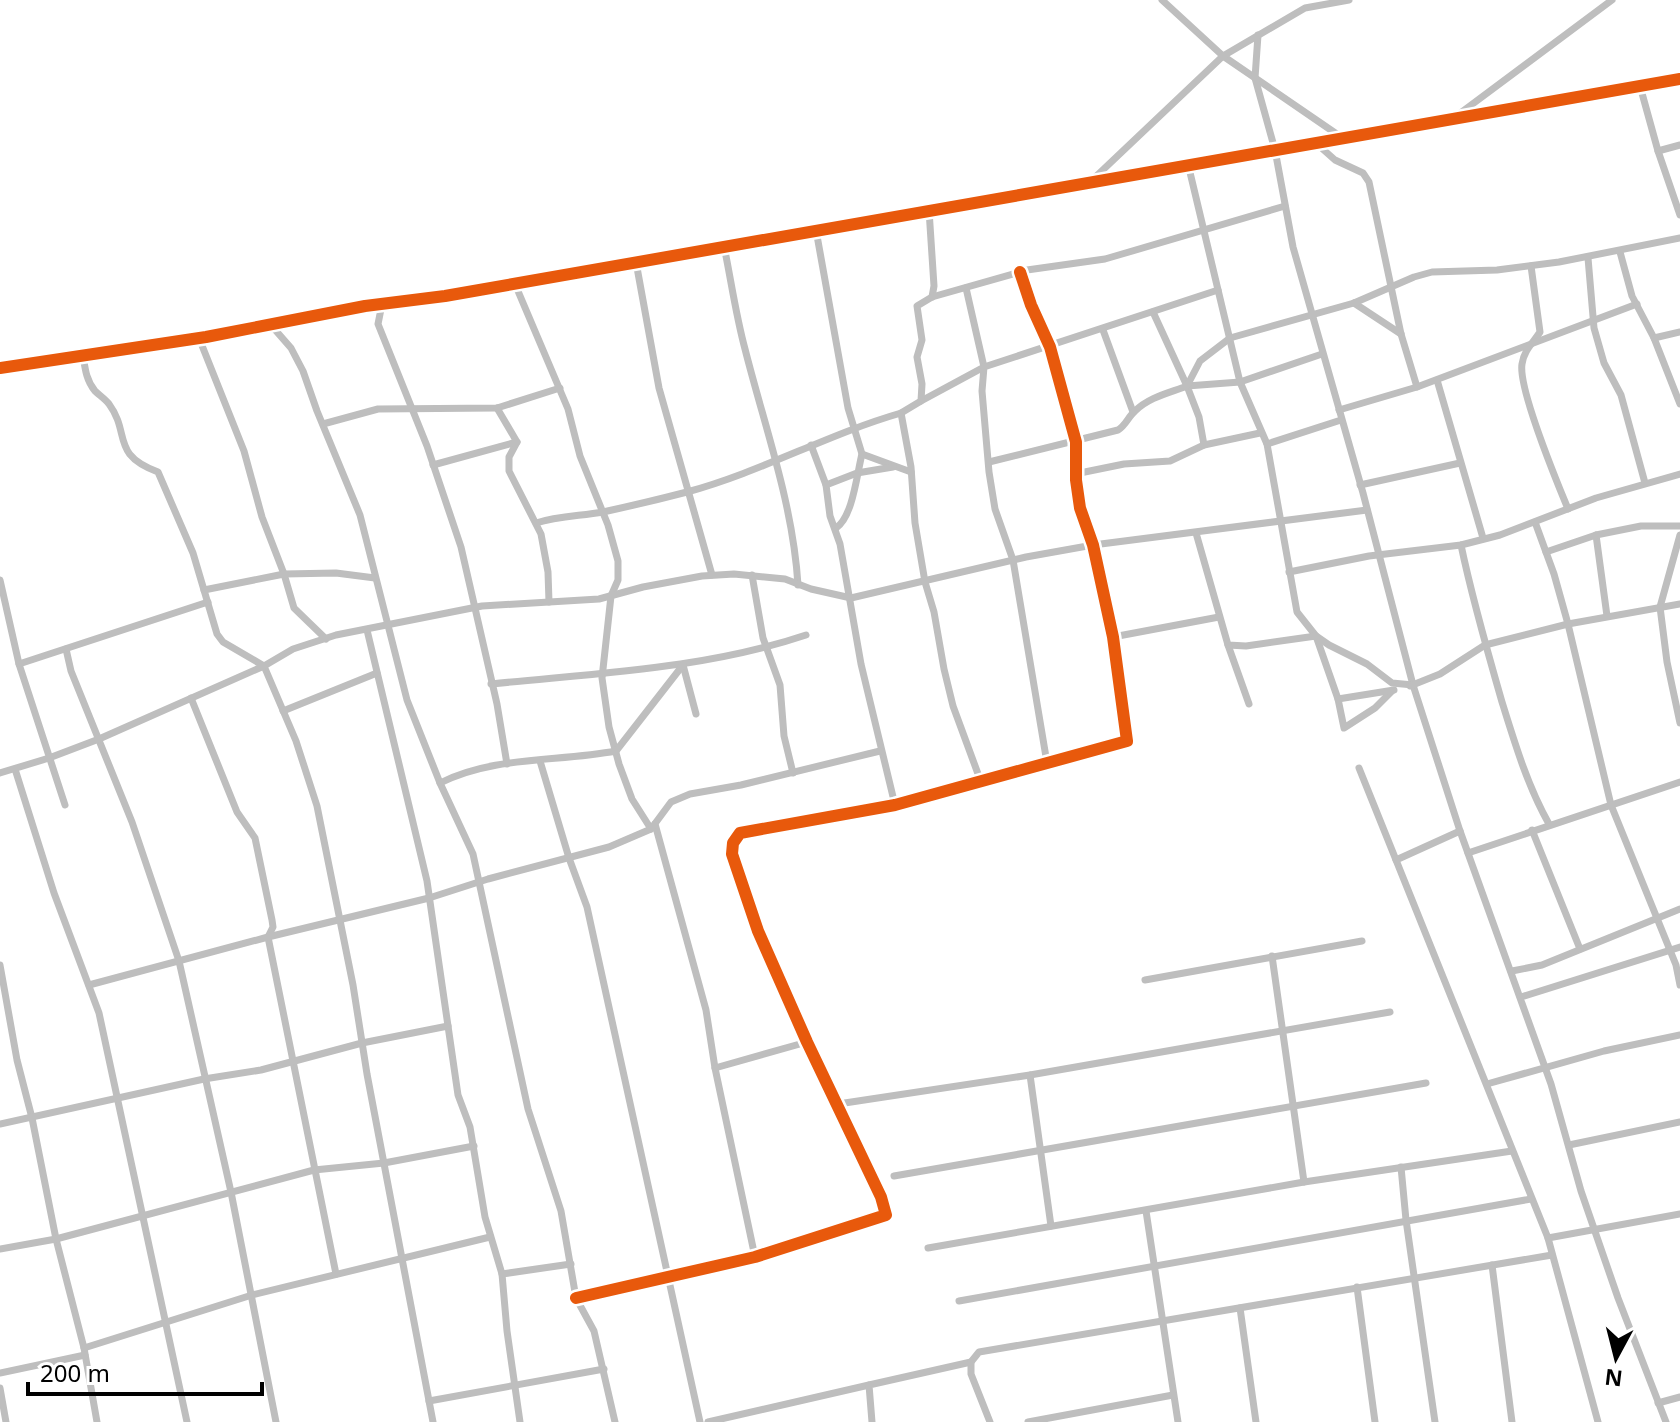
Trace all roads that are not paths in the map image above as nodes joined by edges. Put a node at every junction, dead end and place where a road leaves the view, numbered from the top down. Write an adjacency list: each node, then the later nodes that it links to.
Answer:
1 (1162, 0): 5 (street)
2 (1349, 0): 4 (street)
3 (1612, 0): 9 (street)
4 (1258, 35): 5 (street); 6 (street)
5 (1223, 56): 6 (street); 16 (street)
6 (1255, 78): 10 (street); 13 (street)
7 (1680, 79): 8 (street)
8 (1640, 86): 9 (street); 14 (street)
9 (1449, 121): 10 (street)
10 (1344, 139): 11 (street)
11 (1317, 144): 13 (street); 31 (street)
12 (1680, 145): 14 (street)
13 (1275, 150): 15 (street); 17 (street)
14 (1658, 151): 19 (street)
15 (1188, 164): 16 (street); 21 (street)
16 (1088, 184): 18 (street)
17 (1285, 206): 21 (street); 38 (street)
18 (929, 210): 20 (street); 33 (street)
19 (1680, 215)
20 (816, 230): 23 (street); 67 (street)
21 (1205, 232): 28 (street); 32 (street)
22 (1680, 238): 24 (street)
23 (724, 246): 26 (street); 76 (street)
24 (1620, 252): 25 (street); 36 (street)
25 (1588, 258): 27 (street); 39 (street)
26 (636, 262): 29 (street); 87 (street)
27 (1531, 266): 31 (street); 47 (street)
28 (1020, 272): 30 (street); 48 (street)
29 (515, 284): 35 (street); 57 (street)
30 (966, 288): 33 (street); 51 (street)
31 (1391, 288): 34 (street); 43 (street)
32 (1218, 290): 37 (street); 45 (street)
33 (932, 297): 58 (street)
34 (1354, 303): 38 (street); 43 (street)
35 (382, 304): 40 (street); 60 (street)
36 (1637, 304): 39 (street); 46 (street)
37 (1153, 312): 41 (street); 55 (street)
38 (1311, 314): 45 (street); 49 (street)
39 (1592, 320): 47 (street); 84 (street)
40 (270, 324): 44 (street); 66 (street)
41 (1103, 330): 48 (street); 63 (street)
42 (1680, 332): 46 (street)
43 (1401, 334): 56 (street)
44 (199, 338): 50 (street); 106 (street)
45 (1230, 338): 54 (street); 55 (street)
46 (1654, 338): 59 (street)
47 (1530, 342): 53 (street); 88 (street)
48 (1050, 347): 51 (street); 70 (street)
49 (1322, 354): 54 (street); 62 (street)
50 (83, 355): 52 (street); 113 (street)
51 (984, 367): 58 (street); 75 (street)
52 (0, 368)
53 (1437, 380): 56 (street); 77 (street)
54 (1240, 382): 55 (street); 68 (street)
55 (1187, 386): 63 (street); 73 (street)
56 (1417, 387): 62 (street)
57 (560, 388): 61 (street); 90 (street)
58 (921, 401): 64 (street)
59 (1680, 404)
60 (411, 407): 61 (street); 66 (street); 78 (street)
61 (497, 408): 69 (street)
62 (1339, 410): 65 (street)
63 (1133, 412): 70 (street)
64 (901, 413): 67 (street); 80 (street)
65 (1341, 420): 71 (street); 86 (street)
66 (323, 424): 109 (street)
67 (855, 428): 72 (street); 74 (street)
68 (1260, 433): 71 (street); 73 (street)
69 (517, 442): 78 (street); 92 (street)
70 (1076, 442): 75 (street); 82 (street)
71 (1267, 444): 93 (street)
72 (811, 445): 76 (street); 85 (street)
73 (1204, 445): 82 (street)
74 (862, 454): 79 (street); 81 (street)
75 (989, 462): 104 (street)
76 (776, 463): 87 (street); 112 (street)
77 (1460, 463): 86 (street); 99 (street)
78 (433, 465): 120 (street)
79 (894, 467): 80 (street); 81 (street)
80 (911, 472): 111 (street)
81 (857, 473): 85 (street); 95 (street)
82 (1075, 474): 100 (street)
83 (1680, 474): 84 (street)
84 (1645, 483): 88 (street)
85 (826, 485): 95 (street)
86 (1360, 485): 89 (street)
87 (688, 492): 90 (street); 107 (street)
88 (1568, 509): 91 (street)
89 (1367, 510): 93 (street); 103 (street)
90 (602, 512): 92 (street); 114 (street)
91 (1535, 522): 99 (street); 102 (street)
92 (536, 523): 117 (street)
93 (1281, 523): 96 (street); 105 (street)
94 (1680, 526): 97 (street)
95 (836, 528): 115 (street)
96 (1196, 533): 100 (street); 122 (street)
97 (1596, 535): 102 (street); 121 (street)
98 (1680, 535): 119 (street)
99 (1483, 538): 101 (street)
100 (1093, 545): 104 (street); 128 (street)
101 (1461, 545): 103 (street); 131 (street)
102 (1546, 552): 123 (street)
103 (1377, 555): 105 (street); 140 (street)
104 (1013, 560): 111 (street); 153 (street)
105 (1289, 572): 127 (street)
106 (284, 574): 109 (street); 113 (street); 129 (street)
107 (712, 575): 108 (street); 114 (street)
108 (752, 575): 112 (street); 132 (street)
109 (375, 578): 124 (street)
110 (0, 580): 134 (street)
111 (925, 582): 115 (street); 159 (street)
112 (798, 585): 115 (street)
113 (204, 590): 116 (street)
114 (611, 596): 117 (street); 138 (street)
115 (851, 598): 150 (street)
116 (208, 602): 133 (street); 136 (street)
117 (549, 602): 120 (street)
118 (1680, 604): 119 (street)
119 (1660, 607): 121 (street); 147 (street)
120 (474, 608): 124 (street); 139 (street)
121 (1607, 616): 123 (street)
122 (1219, 617): 128 (street); 130 (street)
123 (1568, 624): 131 (street); 164 (street)
124 (387, 626): 125 (street); 161 (street)
125 (367, 630): 129 (street); 137 (street)
126 (806, 635): 132 (street)
127 (1316, 636): 130 (street); 140 (street); 143 (street)
128 (1113, 637): 153 (street)
129 (326, 639): 136 (street)
130 (1228, 645): 144 (street)
131 (1485, 645): 140 (street); 165 (street)
132 (767, 648): 135 (street); 158 (street)
133 (66, 649): 134 (street); 148 (street)
134 (19, 664): 151 (street)
135 (683, 665): 138 (street); 146 (street); 149 (street)
136 (264, 666): 142 (street); 145 (street)
137 (377, 673): 145 (street); 173 (street)
138 (602, 673): 139 (street); 149 (street)
139 (491, 684): 154 (street)
140 (1413, 685): 141 (street); 168 (street)
141 (1392, 691): 143 (street); 143 (street)
142 (191, 698): 148 (street); 177 (street)
143 (1338, 699)
144 (1249, 704)
145 (283, 711): 176 (street)
146 (696, 714)
147 (1680, 723)
148 (99, 739): 151 (street); 183 (street)
149 (616, 751): 152 (street); 166 (street)
150 (880, 751): 158 (street); 163 (street)
151 (49, 758): 156 (street); 162 (street)
152 (540, 761): 154 (street); 170 (street)
153 (1047, 763): 159 (street)
154 (507, 764): 161 (street)
155 (1359, 768): 171 (street)
156 (15, 769): 157 (street); 187 (street)
157 (0, 773)
158 (793, 773): 166 (street)
159 (981, 782): 163 (street)
160 (1680, 782): 164 (street)
161 (440, 783): 172 (street)
162 (65, 805)
163 (895, 805): 194 (street)
164 (1611, 805): 165 (street); 175 (street)
165 (1549, 824): 167 (street)
166 (653, 827): 170 (street); 197 (street)
167 (1532, 830): 169 (street); 180 (street)
168 (1460, 831): 169 (street); 171 (street)
169 (1468, 853): 185 (street)
170 (569, 858): 172 (street); 239 (street)
171 (1396, 860): 202 (street)
172 (480, 881): 173 (street); 234 (street)
173 (429, 898): 176 (street); 191 (street)
174 (1680, 909): 175 (street)
175 (1657, 918): 180 (street); 181 (street)
176 (340, 921): 177 (street); 195 (street)
177 (268, 937): 183 (street); 196 (street)
178 (1362, 941): 182 (street)
179 (1680, 947): 181 (street)
180 (1580, 949): 185 (street)
181 (1670, 949): 188 (street); 189 (street)
182 (1272, 956): 186 (street); 192 (street)
183 (179, 961): 187 (street); 200 (street)
184 (0, 965): 206 (street)
185 (1512, 971): 189 (street)
186 (1145, 980)
187 (89, 985): 203 (street)
188 (1680, 985)
189 (1521, 997): 198 (street)
190 (1390, 1012): 192 (street)
191 (448, 1026): 195 (street); 210 (street)
192 (1281, 1031): 199 (street); 205 (street)
193 (1680, 1035): 198 (street)
194 (807, 1042): 197 (street); 204 (street)
195 (362, 1043): 196 (street); 213 (street)
196 (294, 1061): 200 (street); 215 (street)
197 (715, 1068): 233 (street)
198 (1545, 1068): 202 (street); 209 (street)
199 (1030, 1075): 204 (street); 212 (street)
200 (204, 1079): 203 (street); 218 (street)
201 (1426, 1083): 205 (street)
202 (1487, 1084): 211 (street)
203 (118, 1099): 206 (street); 222 (street)
204 (838, 1104): 233 (street)
205 (1293, 1106): 212 (street); 217 (street)
206 (32, 1118): 208 (street); 228 (street)
207 (1680, 1122): 209 (street)
208 (0, 1124)
209 (1569, 1145): 225 (street)
210 (474, 1146): 213 (street); 226 (street)
211 (1512, 1151): 214 (street); 219 (street)
212 (1039, 1152): 216 (street); 224 (street)
213 (384, 1163): 215 (street); 232 (street)
214 (1401, 1167): 217 (street); 223 (street)
215 (314, 1170): 218 (street); 237 (street)
216 (894, 1176)
217 (1304, 1182): 220 (street)
218 (231, 1192): 222 (street); 242 (street)
219 (1531, 1199): 223 (street); 227 (street)
220 (1146, 1211): 224 (street); 236 (street)
221 (1680, 1214): 225 (street)
222 (144, 1216): 228 (street); 247 (street)
223 (1406, 1220): 236 (street); 240 (street)
224 (1051, 1226): 229 (street)
225 (1594, 1229): 227 (street); 258 (street)
226 (490, 1237): 232 (street); 238 (street)
227 (1548, 1238): 231 (street)
228 (56, 1239): 230 (street); 248 (street)
229 (928, 1248)
230 (0, 1249)
231 (1552, 1255): 235 (street); 276 (street)
232 (401, 1257): 237 (street); 257 (street)
233 (755, 1257): 239 (street)
234 (571, 1264): 238 (street); 243 (street)
235 (1492, 1265): 240 (street); 275 (street)
236 (1155, 1266): 244 (street); 246 (street)
237 (336, 1274): 242 (street)
238 (502, 1274): 253 (street)
239 (669, 1278): 243 (street); 266 (street)
240 (1414, 1279): 241 (street); 274 (street)
241 (1357, 1287): 245 (street); 273 (street)
242 (252, 1295): 247 (street); 262 (street)
243 (576, 1298): 250 (street)
244 (959, 1301)
245 (1240, 1308): 246 (street); 272 (street)
246 (1162, 1320): 249 (street); 255 (street)
247 (165, 1323): 248 (street); 261 (street)
248 (84, 1351): 251 (street); 260 (street)
249 (971, 1362): 252 (street); 269 (street)
250 (604, 1369): 253 (street); 265 (street)
251 (0, 1373)
252 (869, 1385): 267 (street); 268 (street)
253 (514, 1386): 257 (street); 264 (street)
254 (0, 1388): 259 (street)
255 (1173, 1395): 270 (street); 271 (street)
256 (1680, 1397): 258 (street)
257 (429, 1401): 263 (street)
258 (1658, 1403): 277 (street)
259 (6, 1422)
260 (97, 1422)
261 (187, 1422)
262 (276, 1422)
263 (433, 1422)
264 (520, 1422)
265 (615, 1422)
266 (700, 1422)
267 (708, 1422)
268 (872, 1422)
269 (990, 1422)
270 (1028, 1422)
271 (1178, 1422)
272 (1256, 1422)
273 (1375, 1422)
274 (1435, 1422)
275 (1512, 1422)
276 (1598, 1422)
277 (1666, 1422)

